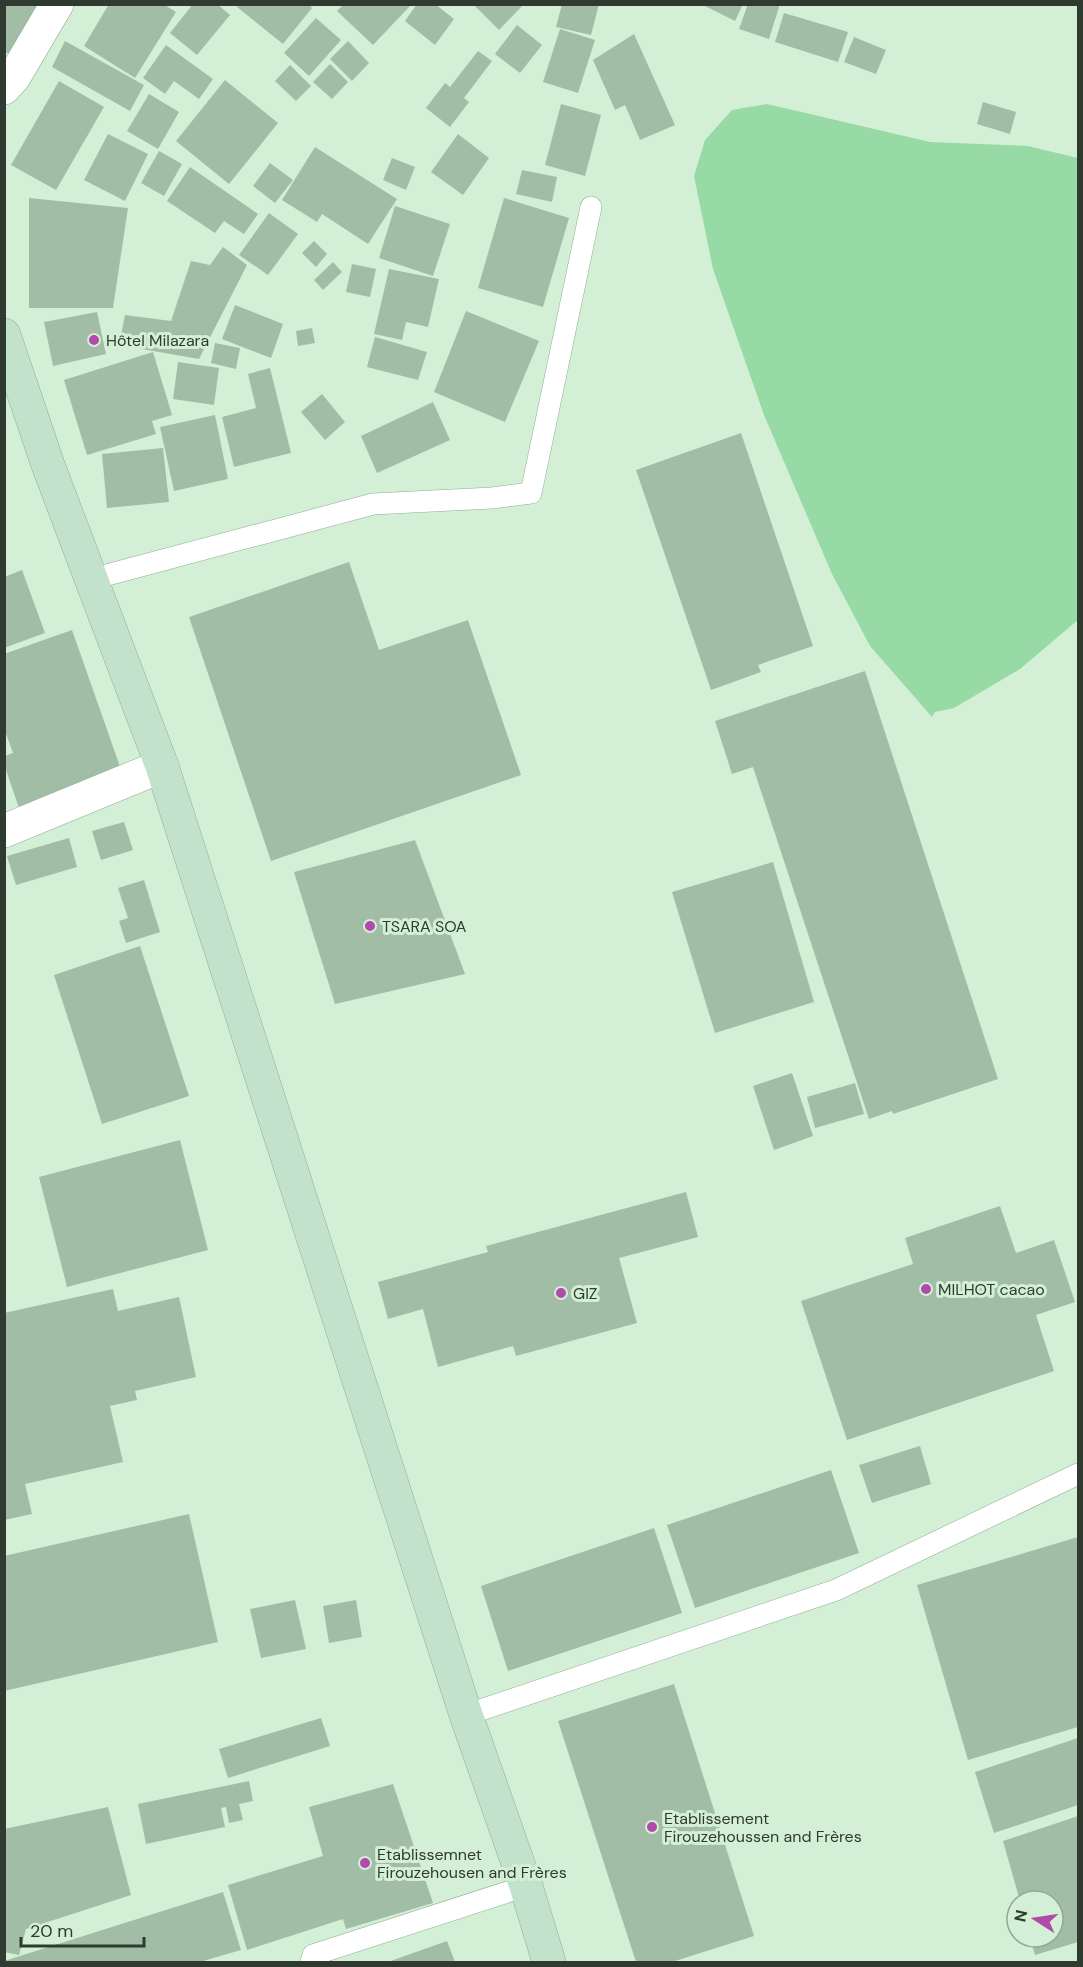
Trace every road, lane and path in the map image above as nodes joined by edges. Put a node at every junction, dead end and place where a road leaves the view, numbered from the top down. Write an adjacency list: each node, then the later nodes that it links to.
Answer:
1 (57, 4): 2 (street)
2 (4, 88)
3 (591, 207): 5 (lane)
4 (4, 336): 5 (main road)
5 (92, 579): 6 (main road)
6 (162, 766): 7 (street); 9 (main road)
7 (4, 831)
8 (1078, 1474): 9 (lane)
9 (466, 1715): 10 (main road)
10 (526, 1886): 11 (lane); 12 (main road)
11 (311, 1962)
12 (549, 1962)

